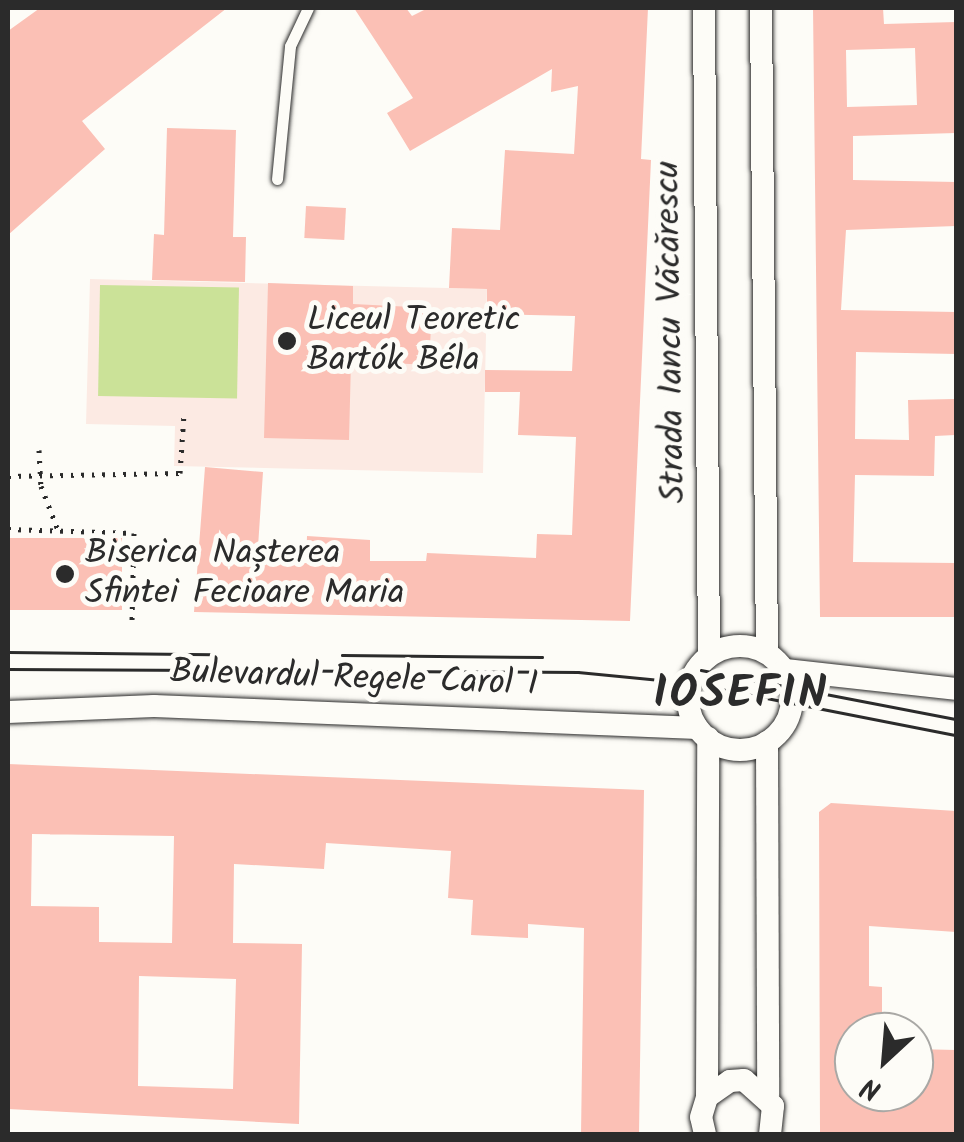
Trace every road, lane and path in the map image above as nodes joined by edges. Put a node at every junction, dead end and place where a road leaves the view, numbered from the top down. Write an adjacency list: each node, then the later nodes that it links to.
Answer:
1 (308, 8): 4 (lane)
2 (704, 8): 13 (street, Strada Iancu Văcărescu)
3 (761, 8): 12 (street)
4 (277, 179)
5 (184, 414): 7 (path)
6 (39, 450): 7 (path)
7 (40, 475): 8 (path); 10 (path)
8 (8, 476)
9 (8, 529): 10 (path)
10 (58, 530): 11 (path)
11 (132, 622)
12 (767, 653): 13 (street); 14 (street)
13 (710, 656): 17 (street)
14 (784, 670): 15 (street); 18 (street)
15 (956, 689)
16 (8, 712): 17 (street, Bulevardul Regele Carol I)
17 (703, 733): 18 (street); 20 (street)
18 (767, 742): 19 (street)
19 (768, 1095): 20 (street); 22 (street)
20 (707, 1096): 21 (street)
21 (705, 1134)
22 (770, 1134)

